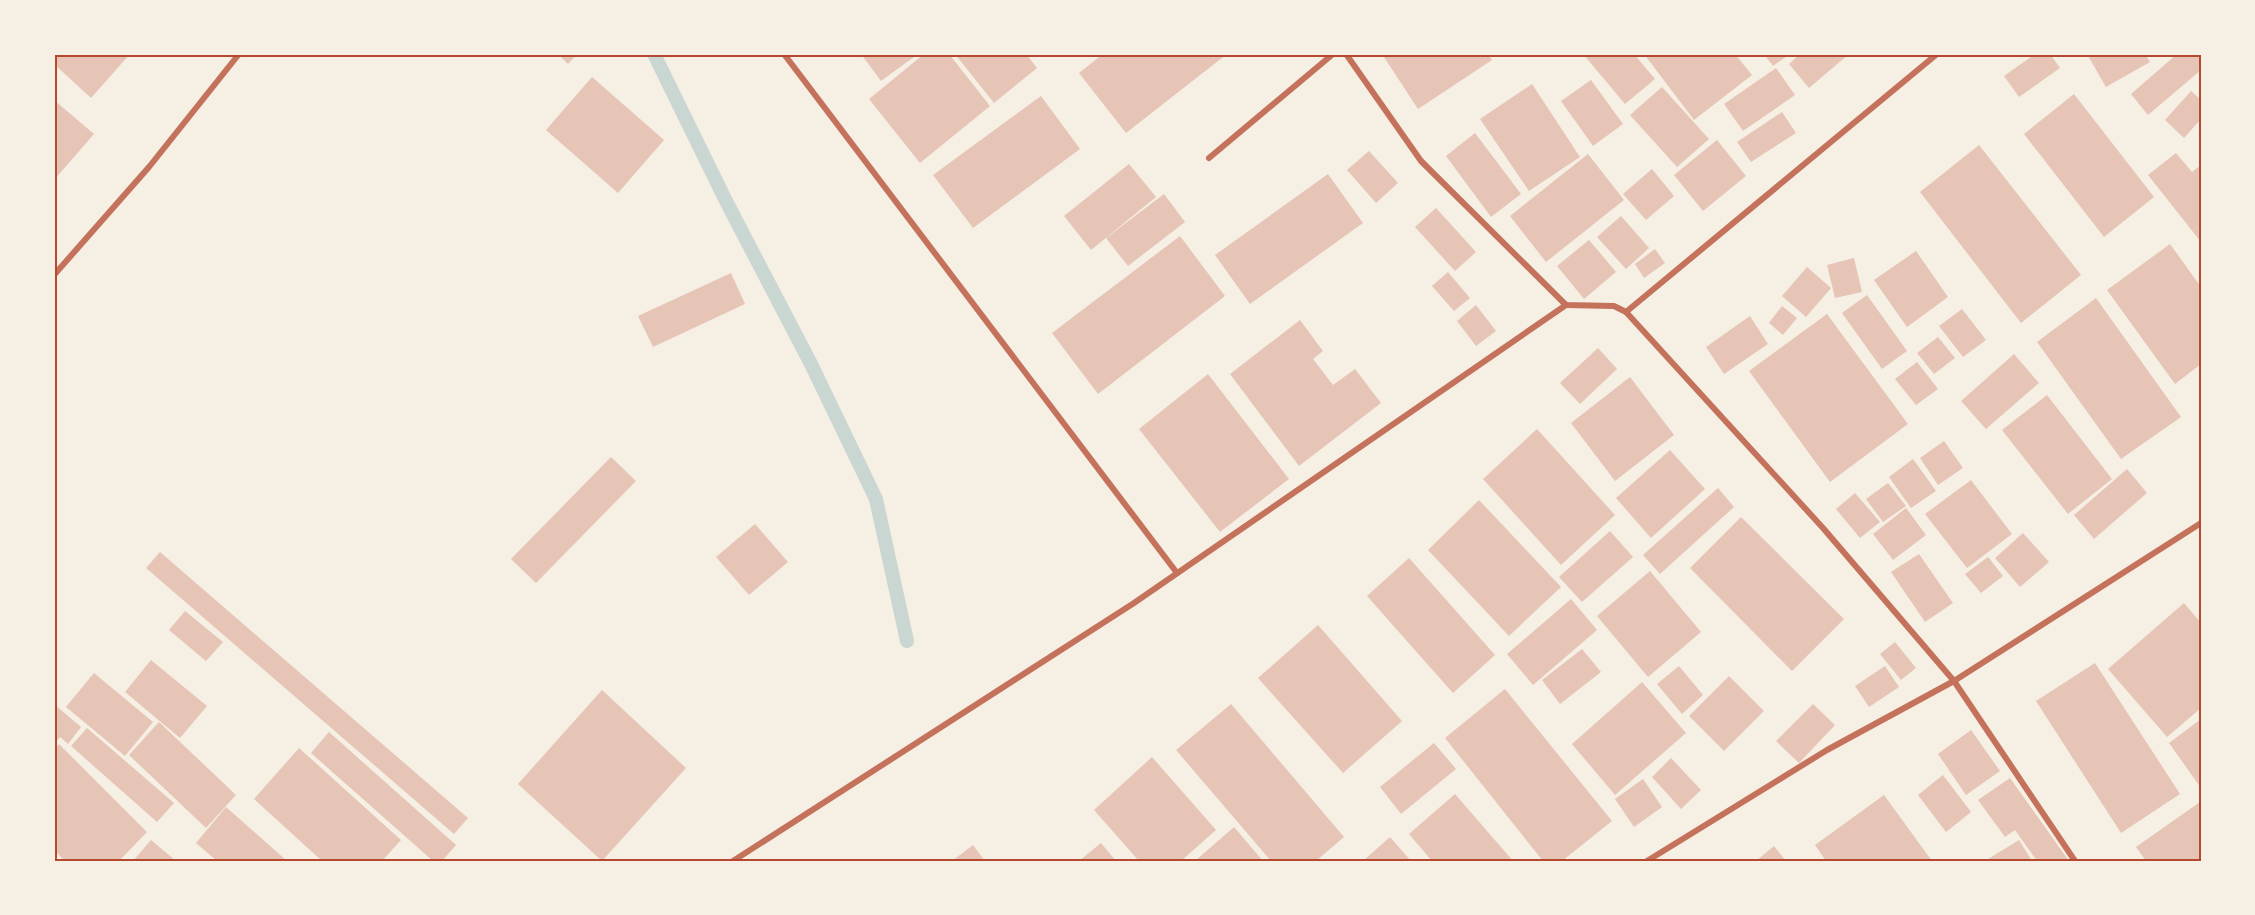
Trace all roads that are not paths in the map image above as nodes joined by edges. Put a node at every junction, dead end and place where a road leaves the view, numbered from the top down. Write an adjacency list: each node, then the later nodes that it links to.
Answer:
1 (238, 54): 7 (street)
2 (784, 54): 11 (street)
3 (1333, 54): 6 (street)
4 (1346, 54): 8 (street)
5 (1937, 54): 9 (street)
6 (1209, 158)
7 (54, 275)
8 (1566, 305): 9 (street); 11 (street)
9 (1626, 312): 12 (street)
10 (2201, 523): 12 (street)
11 (1177, 573): 13 (street)
12 (1954, 681): 14 (street); 15 (street)
13 (733, 861)
14 (1647, 861)
15 (2075, 861)

